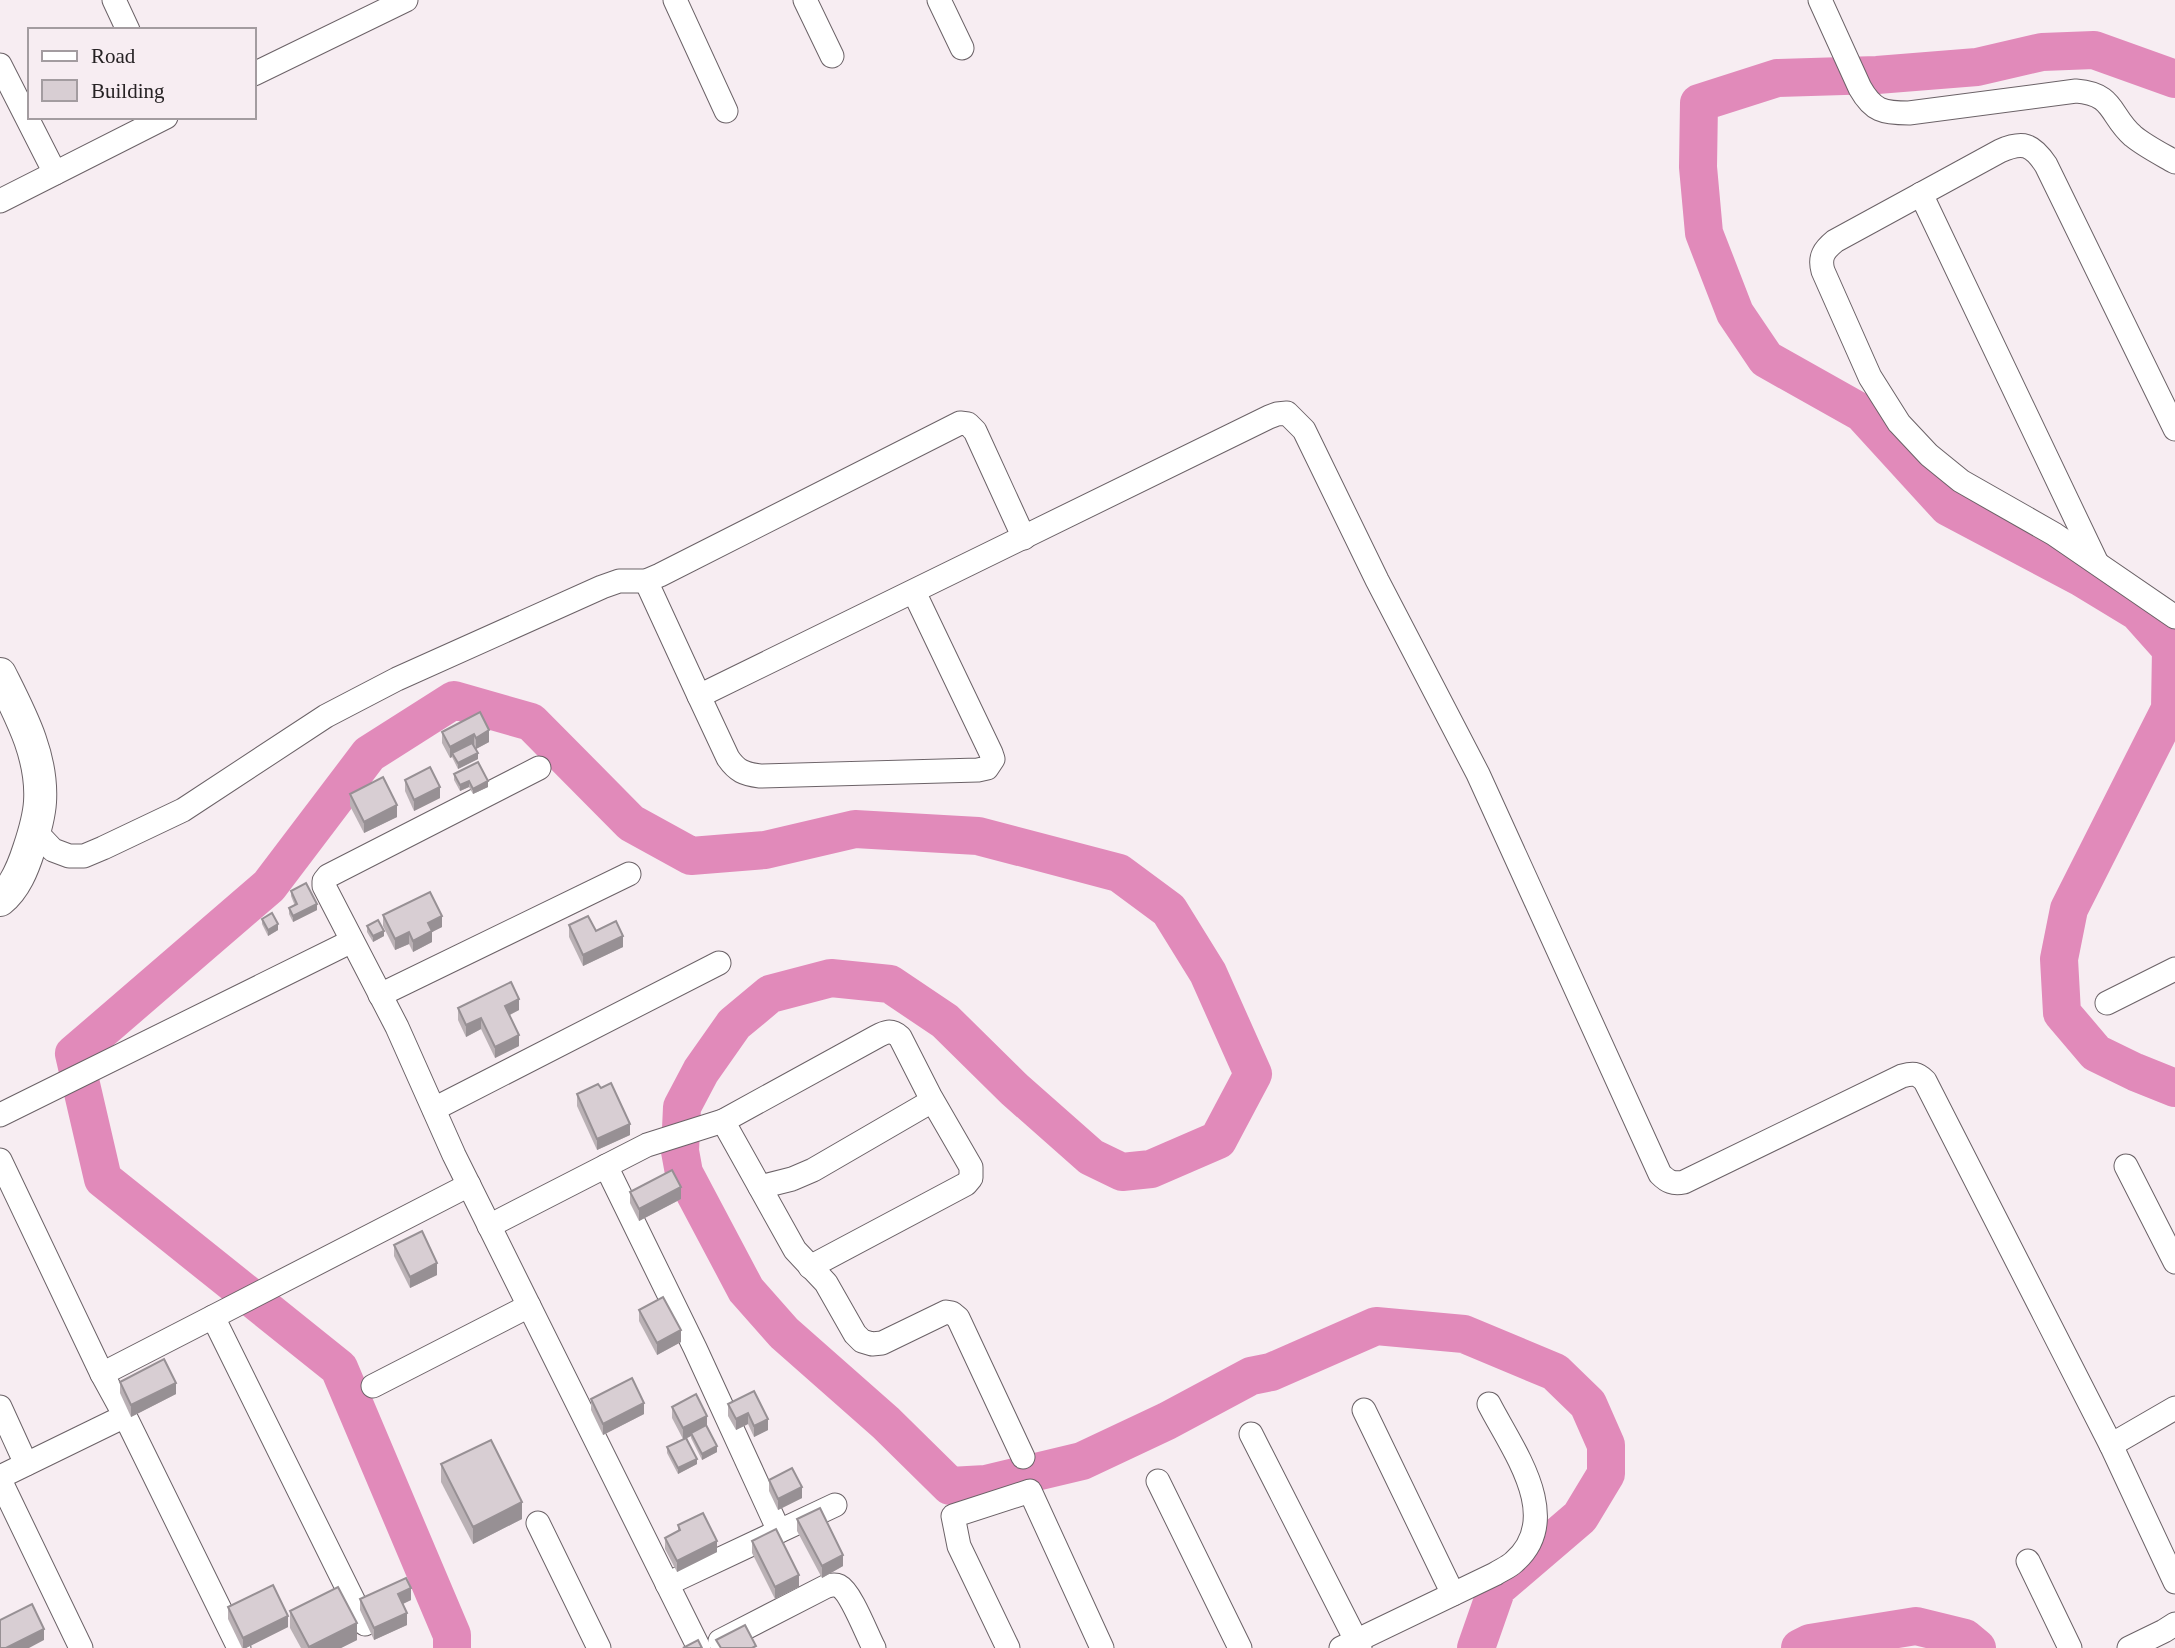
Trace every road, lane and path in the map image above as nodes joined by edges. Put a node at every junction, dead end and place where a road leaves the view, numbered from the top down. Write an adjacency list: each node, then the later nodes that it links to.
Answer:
1 (114, 0): 7 (street)
2 (406, 0): 11 (street)
3 (675, 0): 12 (street)
4 (806, 0): 9 (street)
5 (939, 0): 8 (street)
6 (1820, 0): 14 (street)
7 (127, 28)
8 (962, 48)
9 (832, 56)
10 (0, 65): 15 (street)
11 (256, 73)
12 (726, 111)
13 (162, 119): 15 (street)
14 (2175, 162)
15 (55, 173): 17 (street)
16 (1921, 194): 18 (street); 20 (street); 20 (street)
17 (0, 201)
18 (2175, 429)
19 (1024, 538): 21 (street); 22 (street); 57 (street)
20 (2097, 564): 23 (street)
21 (646, 581): 25 (street); 27 (street)
22 (914, 592): 25 (street); 25 (street)
23 (2175, 617)
24 (0, 674): 27 (street)
25 (699, 696)
26 (539, 768): 30 (street)
27 (35, 831): 29 (street)
28 (629, 874): 33 (street)
29 (0, 900)
30 (352, 941): 33 (street); 37 (street)
31 (719, 963): 36 (street)
32 (2175, 969): 34 (street)
33 (380, 995): 36 (street)
34 (2107, 1003)
35 (932, 1101): 38 (street); 43 (street); 46 (street)
36 (434, 1109): 42 (street)
37 (0, 1115)
38 (723, 1121): 40 (street); 43 (street)
39 (0, 1160): 49 (street)
40 (606, 1166): 44 (street); 64 (street)
41 (2126, 1166): 45 (street)
42 (469, 1185): 44 (street); 48 (street)
43 (760, 1187): 46 (street)
44 (489, 1226): 47 (street)
45 (2175, 1262)
46 (810, 1267): 58 (street)
47 (528, 1306): 50 (street); 67 (street)
48 (215, 1315): 49 (street); 69 (street)
49 (102, 1374): 55 (street)
50 (373, 1386)
51 (1489, 1404): 68 (street)
52 (0, 1407): 59 (street)
53 (2175, 1408): 57 (street)
54 (1364, 1410): 68 (street)
55 (125, 1416): 59 (street); 73 (street)
56 (1251, 1434): 71 (street)
57 (2111, 1444): 66 (street)
58 (1023, 1457)
59 (26, 1464): 60 (street)
60 (0, 1478): 72 (street)
61 (1158, 1481): 80 (street)
62 (835, 1505): 64 (street)
63 (538, 1523): 74 (street)
64 (779, 1531): 67 (street)
65 (2028, 1561): 81 (street)
66 (2175, 1582)
67 (667, 1584): 75 (street)
68 (1453, 1594): 71 (street)
69 (365, 1624)
70 (2175, 1624): 82 (street)
71 (1352, 1646)
72 (81, 1648)
73 (239, 1648)
74 (598, 1648)
75 (699, 1648)
76 (708, 1648): 77 (street)
77 (874, 1648)
78 (1008, 1648): 79 (street)
79 (1102, 1648)
80 (1240, 1648)
81 (2070, 1648)
82 (2129, 1648)

